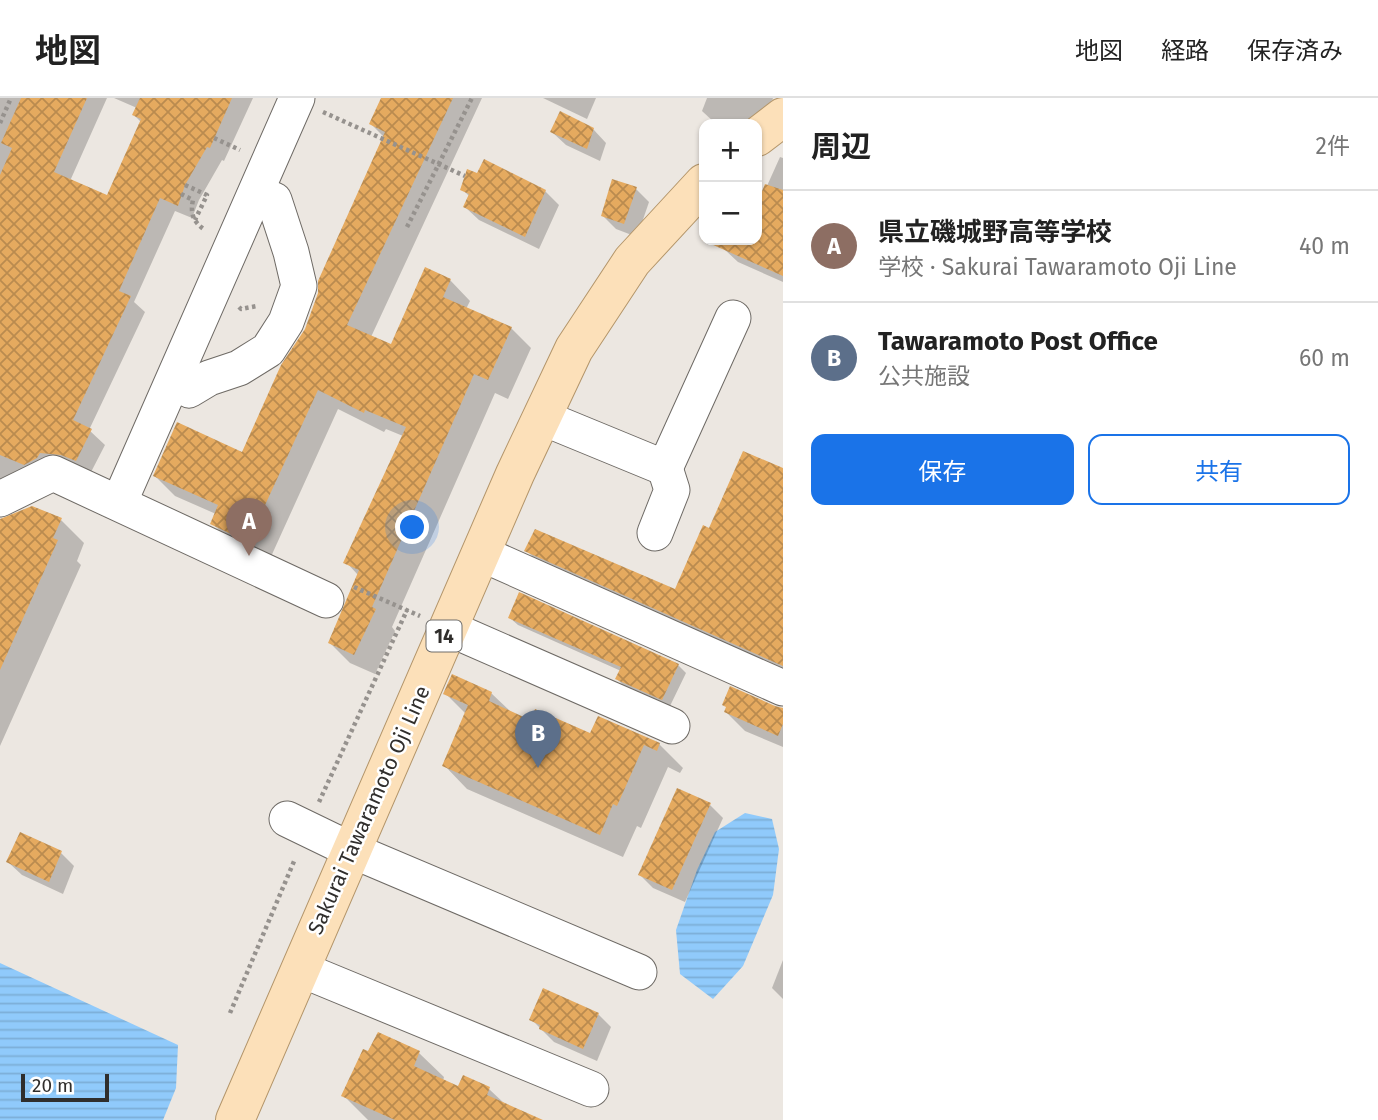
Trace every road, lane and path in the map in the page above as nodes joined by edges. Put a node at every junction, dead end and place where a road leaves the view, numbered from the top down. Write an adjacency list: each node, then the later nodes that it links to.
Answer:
1 (11, 98): 5 (path)
2 (472, 98): 7 (path)
3 (297, 99): 7 (path); 12 (street)
4 (783, 117): 6 (main road)
5 (0, 123)
6 (762, 133)
7 (437, 164): 8 (path); 14 (path)
8 (465, 176)
9 (186, 185): 13 (path)
10 (699, 188): 18 (main road, Sakurai Tawaramoto Oji Line / 14)
11 (181, 194): 13 (path)
12 (256, 194): 15 (street); 17 (street)
13 (195, 221): 15 (path)
14 (407, 227)
15 (233, 245): 17 (street)
16 (733, 318): 19 (street)
17 (174, 381): 21 (street)
18 (541, 418): 19 (street); 23 (main road, Sakurai Tawaramoto Oji Line / 14)
19 (665, 468): 22 (street)
20 (0, 499): 21 (street)
21 (119, 503): 24 (street)
22 (655, 533)
23 (480, 553): 25 (main road, Sakurai Tawaramoto Oji Line / 14); 26 (street)
24 (326, 600): 25 (path)
25 (448, 628): 27 (street); 29 (main road, Sakurai Tawaramoto Oji Line / 14)
26 (783, 688)
27 (672, 726)
28 (287, 819): 29 (street)
29 (351, 850): 30 (main road, Sakurai Tawaramoto Oji Line / 14); 31 (street)
30 (300, 969): 32 (street); 33 (main road, Sakurai Tawaramoto Oji Line / 14)
31 (639, 972)
32 (591, 1089)
33 (238, 1119)

